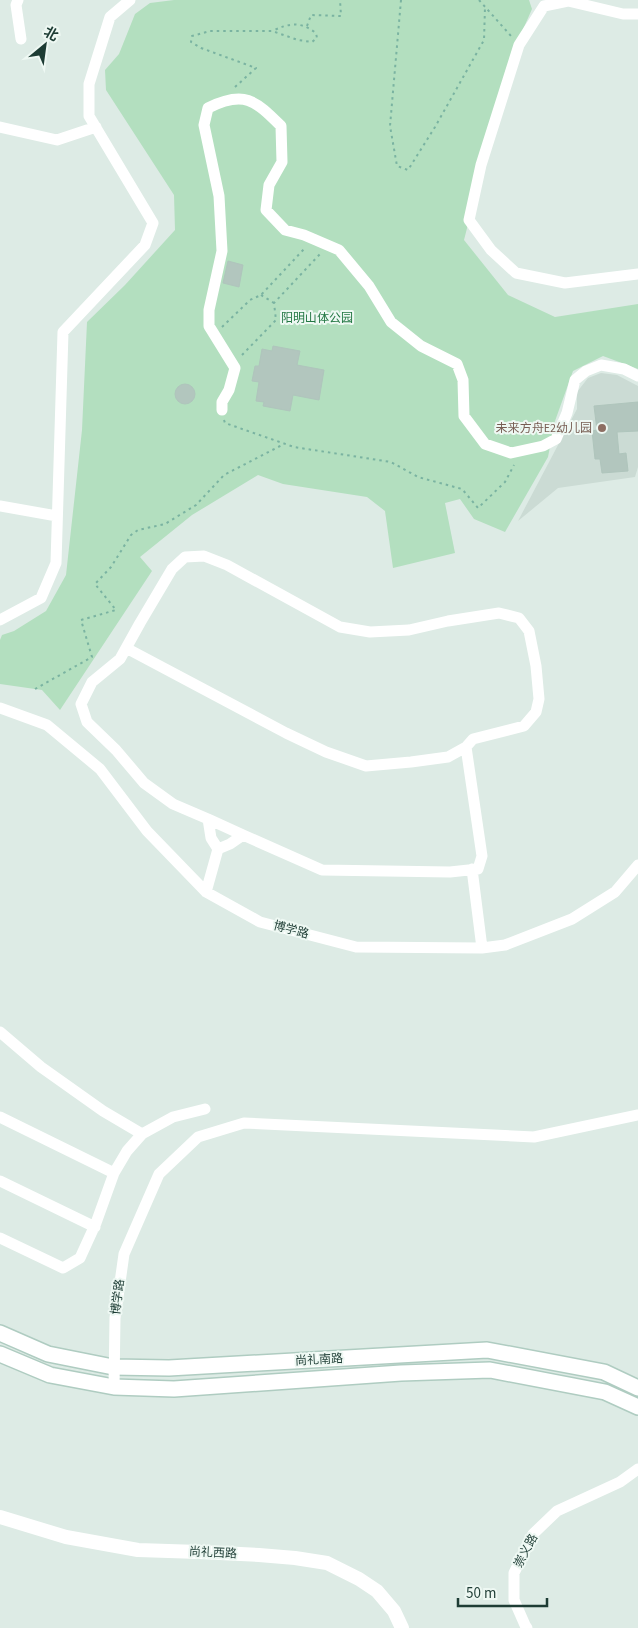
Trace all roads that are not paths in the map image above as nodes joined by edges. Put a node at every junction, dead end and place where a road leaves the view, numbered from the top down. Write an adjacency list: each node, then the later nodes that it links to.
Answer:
1 (18, 0): 4 (street)
2 (130, 0): 6 (street)
3 (638, 14): 7 (street)
4 (21, 39)
5 (0, 126): 6 (street)
6 (96, 127): 11 (street)
7 (638, 274)
8 (638, 376): 9 (street)
9 (222, 410)
10 (0, 506): 11 (street)
11 (57, 516): 12 (street)
12 (0, 620)
13 (126, 648): 15 (street); 15 (street); 16 (street)
14 (0, 708): 21 (street, 博学路)
15 (466, 747): 20 (street)
16 (208, 819): 17 (street); 18 (street)
17 (243, 835): 18 (street); 20 (street)
18 (218, 849): 21 (street)
19 (638, 865): 22 (street, 博学路)
20 (472, 869): 22 (street)
21 (206, 892): 22 (street, 博学路)
22 (482, 948)
23 (0, 1032): 27 (street)
24 (205, 1108): 27 (street)
25 (638, 1115): 34 (street, 博学路)
26 (0, 1117): 28 (street)
27 (142, 1134): 28 (street)
28 (114, 1174): 30 (street)
29 (0, 1181): 30 (street)
30 (94, 1227): 31 (street)
31 (0, 1238)
32 (0, 1333): 34 (main road, 尚礼南路)
33 (0, 1354): 35 (main road, 尚礼南路)
34 (114, 1367): 35 (street, 博学路); 36 (main road, 尚礼南路)
35 (114, 1387): 37 (main road, 尚礼南路)
36 (638, 1388)
37 (638, 1407)
38 (638, 1468): 41 (street, 崇义路)
39 (0, 1517): 40 (street, 尚礼西路)
40 (402, 1628)
41 (528, 1628)

